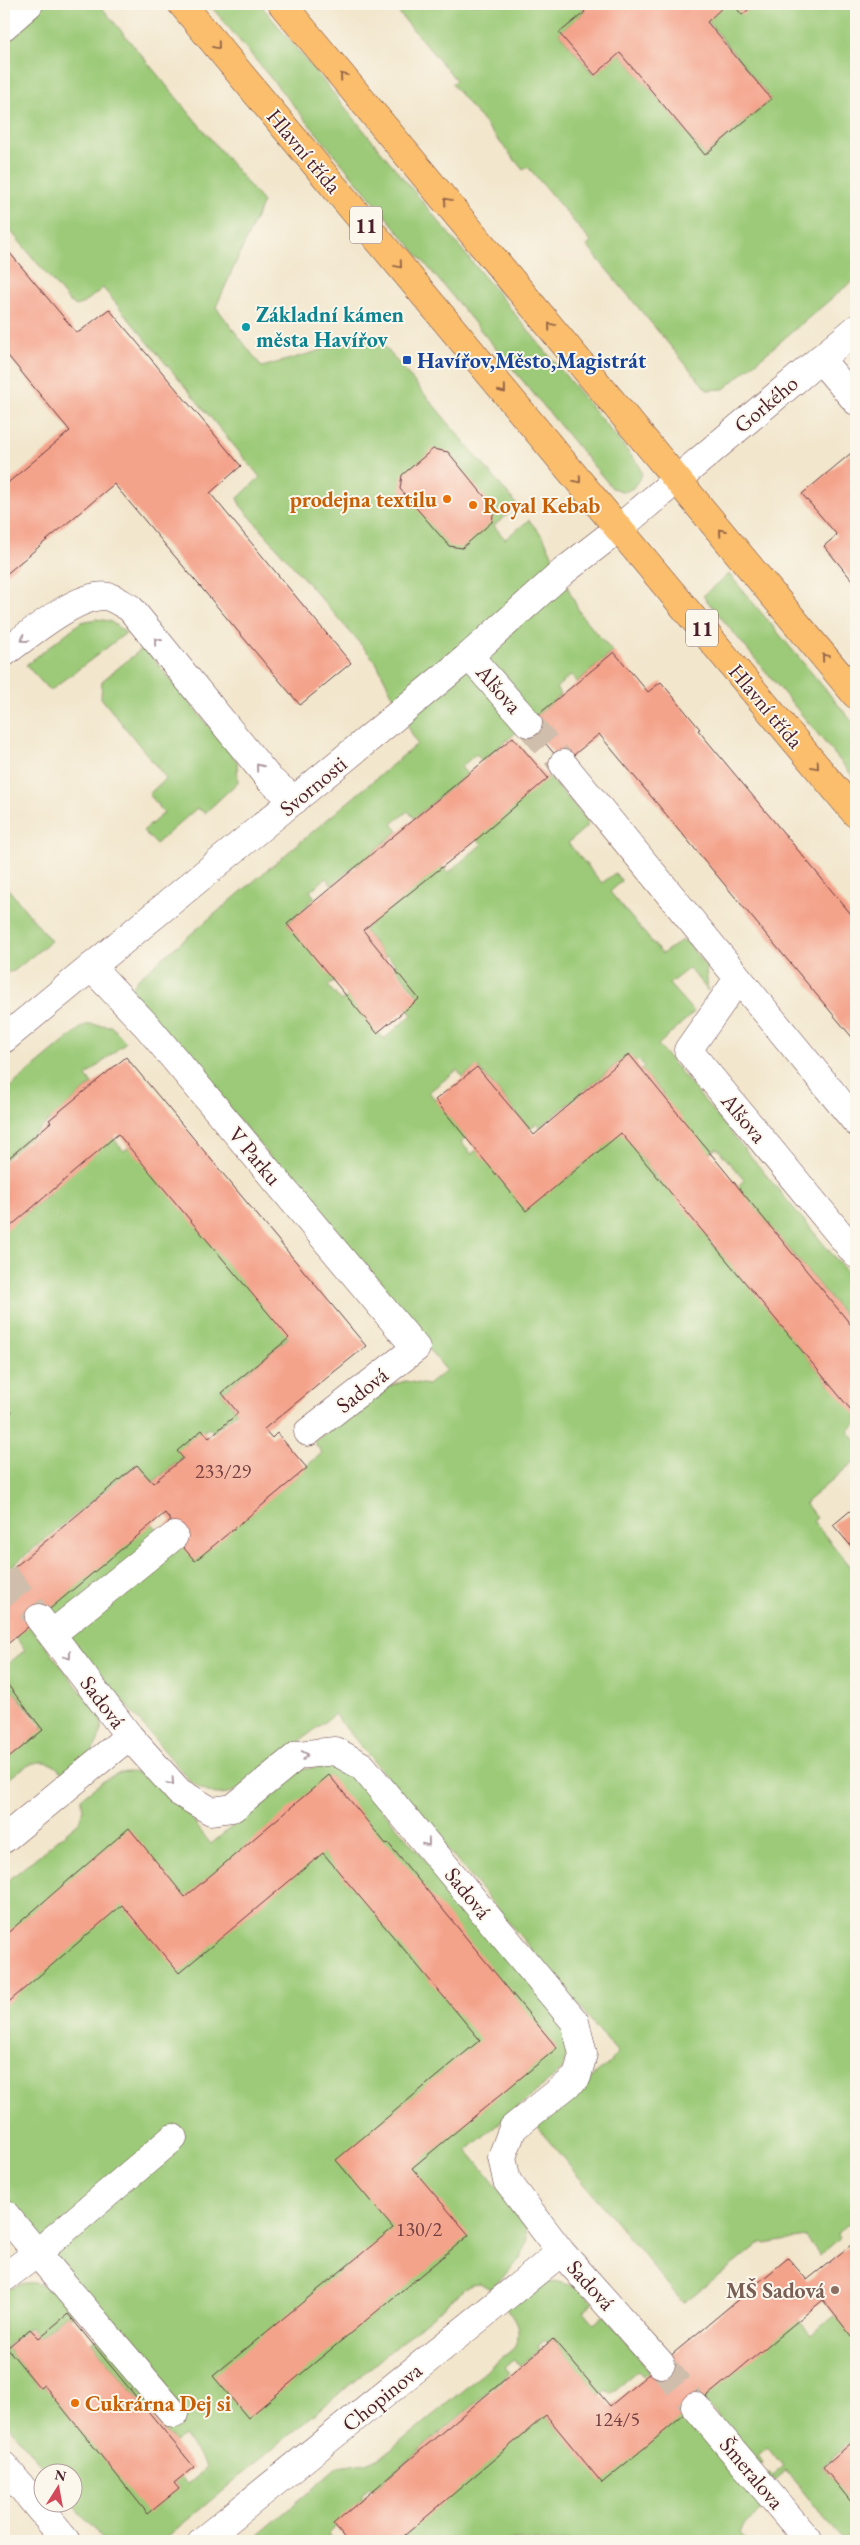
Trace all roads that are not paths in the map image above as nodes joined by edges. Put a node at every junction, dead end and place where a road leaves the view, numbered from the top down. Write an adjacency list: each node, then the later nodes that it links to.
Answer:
1 (29, 4): 4 (street)
2 (182, 4): 9 (main road, Hlavní třída / 11, one-way to 9)
3 (282, 4): 8 (main road, one-way to 3)
4 (4, 26)
5 (856, 329): 6 (street, Gorkého)
6 (820, 359): 7 (street); 8 (street, Gorkého)
7 (856, 401)
8 (677, 479): 9 (street); 12 (main road, one-way to 8)
9 (618, 529): 11 (street, Svornosti); 16 (main road, Hlavní třída / 11, one-way to 16)
10 (4, 653): 15 (street, one-way to 10)
11 (469, 656): 13 (street, Alšova); 15 (street, Svornosti)
12 (856, 695)
13 (528, 723)
14 (563, 764): 18 (street)
15 (295, 800): 17 (street, Svornosti)
16 (856, 814)
17 (91, 967): 19 (street, Svornosti); 22 (street, V Parku)
18 (738, 978): 20 (street); 21 (street, Alšova)
19 (7, 1029)
20 (856, 1122)
21 (856, 1254)
22 (416, 1348): 23 (street, Sadová)
23 (308, 1432)
24 (174, 1536): 25 (street, Sadová, one-way to 25)
25 (129, 1736): 26 (street); 29 (street, Sadová, one-way to 29)
26 (4, 1839)
27 (173, 2138): 30 (street)
28 (4, 2213): 30 (street)
29 (561, 2252): 32 (street, Sadová); 37 (street, Chopinova)
30 (37, 2253): 31 (street); 34 (street)
31 (4, 2278)
32 (661, 2364)
33 (695, 2406): 38 (street, Šmeralova)
34 (174, 2414)
35 (4, 2466): 36 (street)
36 (66, 2541)
37 (202, 2541)
38 (809, 2541)

